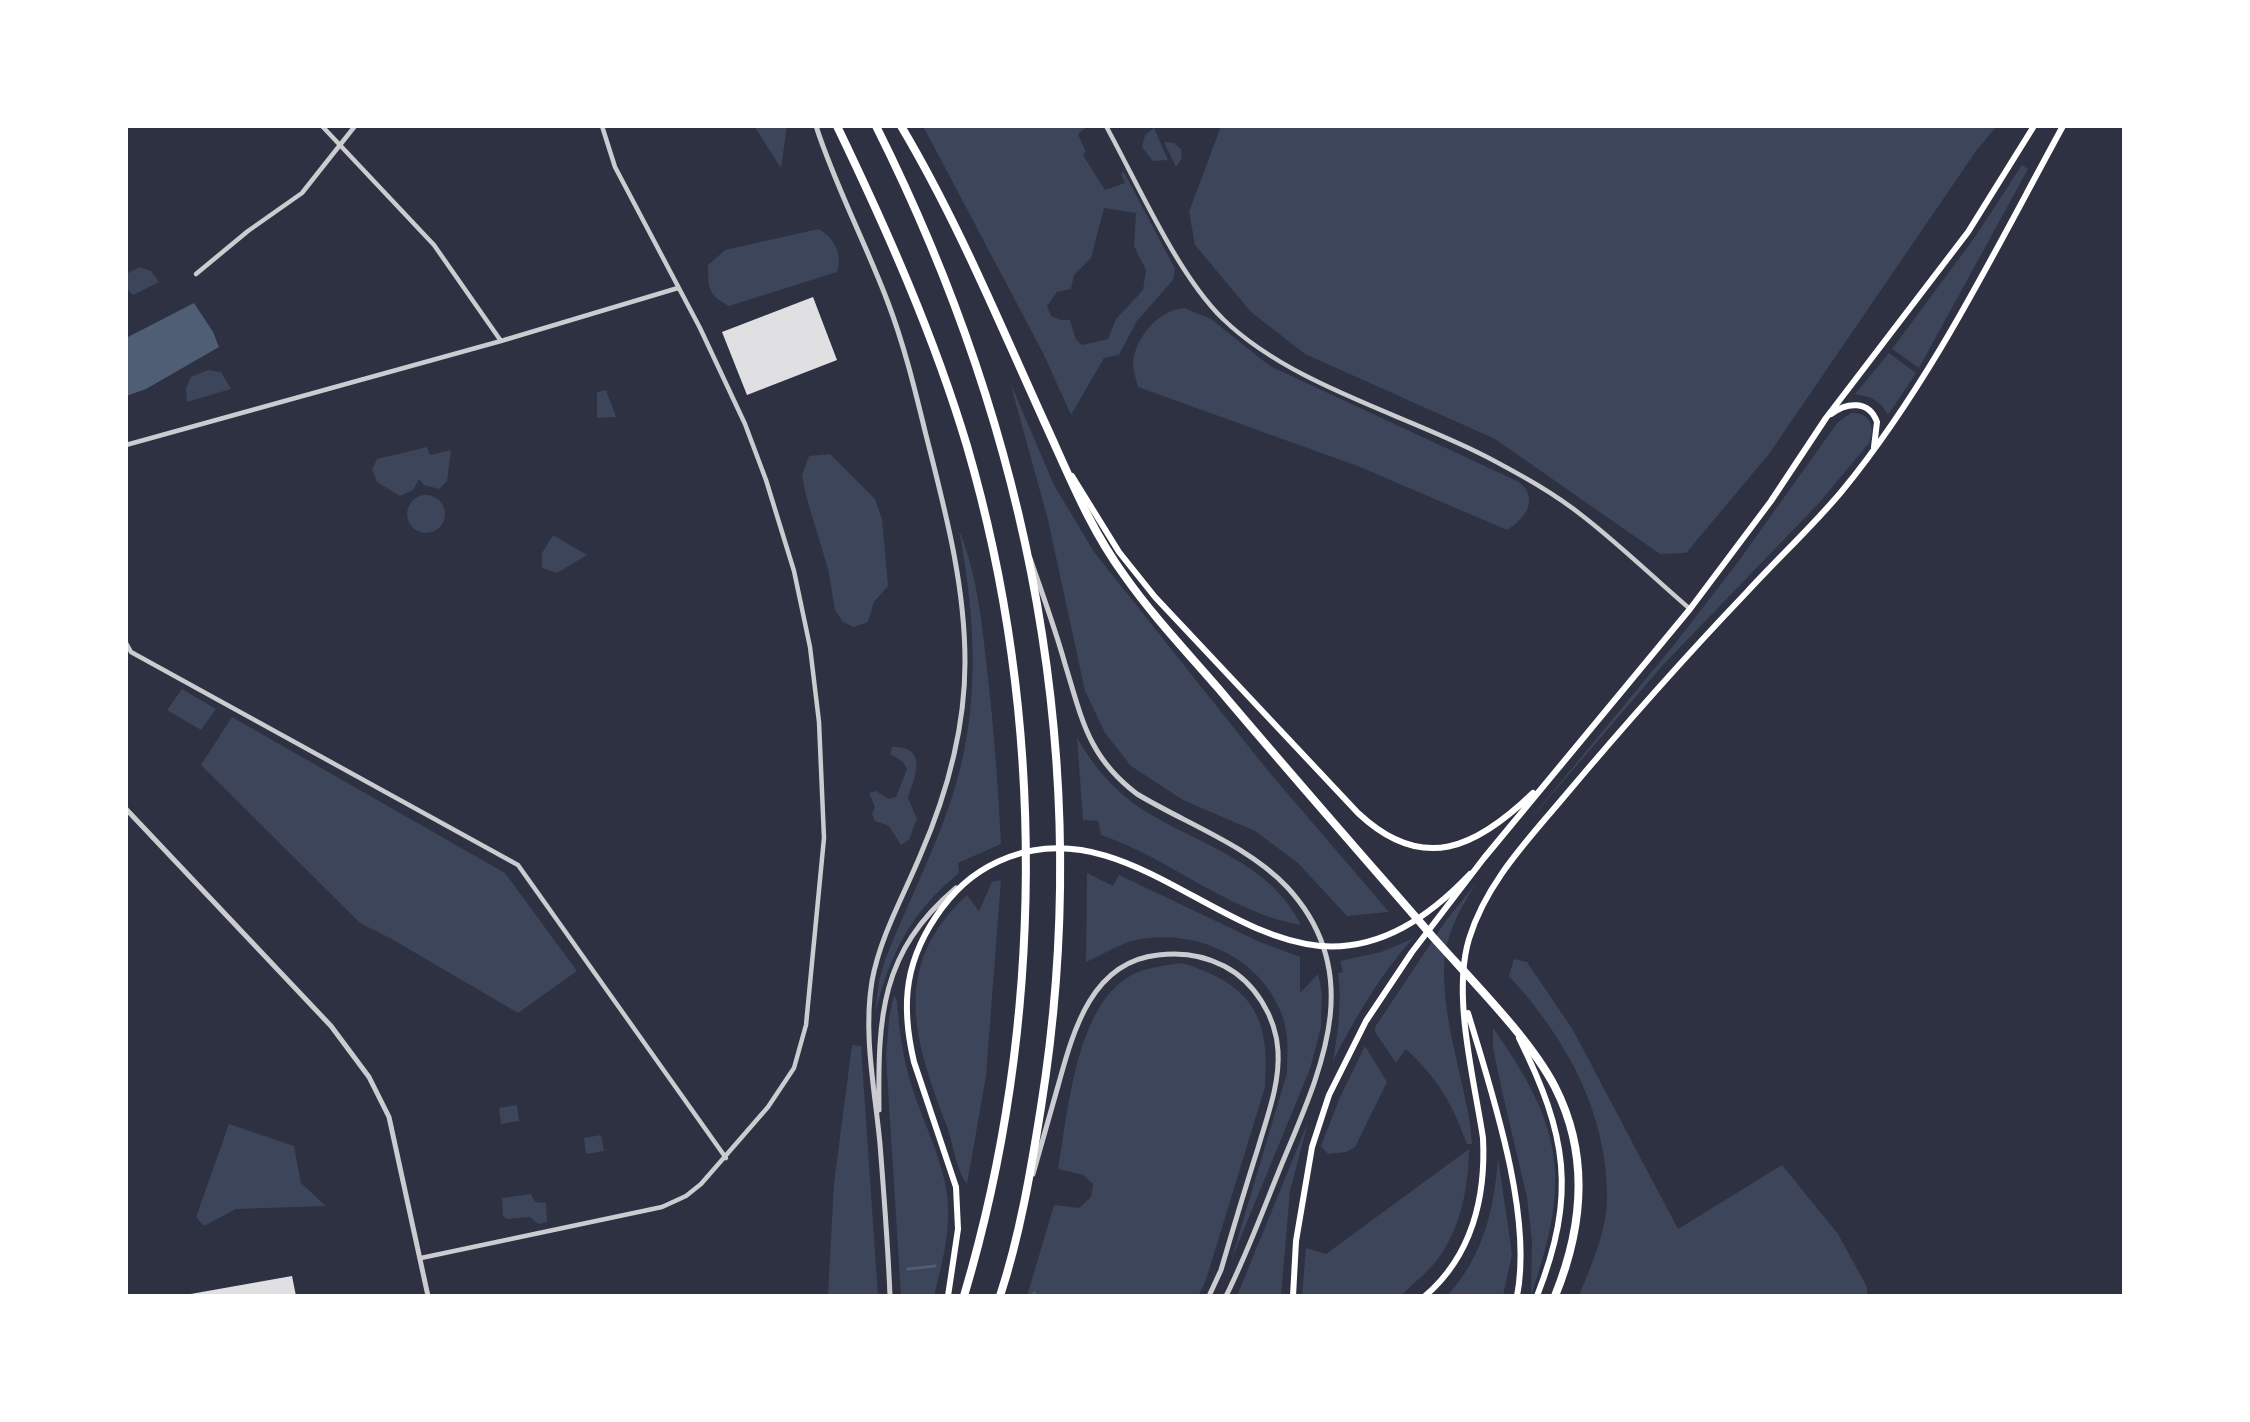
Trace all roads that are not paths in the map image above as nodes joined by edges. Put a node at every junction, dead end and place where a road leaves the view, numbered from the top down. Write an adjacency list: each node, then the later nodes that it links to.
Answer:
1 (322, 126): 11 (street)
2 (355, 126): 11 (street)
3 (602, 126): 13 (street)
4 (816, 126): 28 (street)
5 (837, 126): 35 (highway)
6 (876, 126): 19 (highway)
7 (901, 126): 18 (highway)
8 (1106, 126): 20 (street)
9 (2034, 126): 15 (main road)
10 (2063, 126): 17 (main road)
11 (341, 146): 12 (street); 14 (street)
12 (196, 274)
13 (678, 288): 14 (street); 29 (street)
14 (501, 341): 16 (street)
15 (1826, 418): 17 (main road); 20 (main road)
16 (126, 445)
17 (1871, 455): 26 (main road)
18 (1060, 457): 22 (main road); 27 (highway)
19 (1030, 556): 30 (highway); 38 (street)
20 (1690, 609): 22 (main road)
21 (126, 643): 29 (street)
22 (1553, 774): 24 (main road)
23 (126, 809): 31 (street)
24 (1484, 858): 25 (main road); 39 (main road)
25 (957, 888): 28 (street); 34 (main road)
26 (1463, 996): 40 (main road); 41 (main road)
27 (1518, 1036): 42 (main road); 43 (highway)
28 (880, 1144): 33 (street)
29 (726, 1158): 31 (street)
30 (1022, 1213): 36 (highway); 37 (street)
31 (421, 1258): 32 (street)
32 (428, 1296)
33 (890, 1296)
34 (948, 1296)
35 (964, 1296)
36 (1000, 1296)
37 (1209, 1296)
38 (1226, 1296)
39 (1293, 1296)
40 (1425, 1296)
41 (1517, 1296)
42 (1537, 1296)
43 (1555, 1296)

